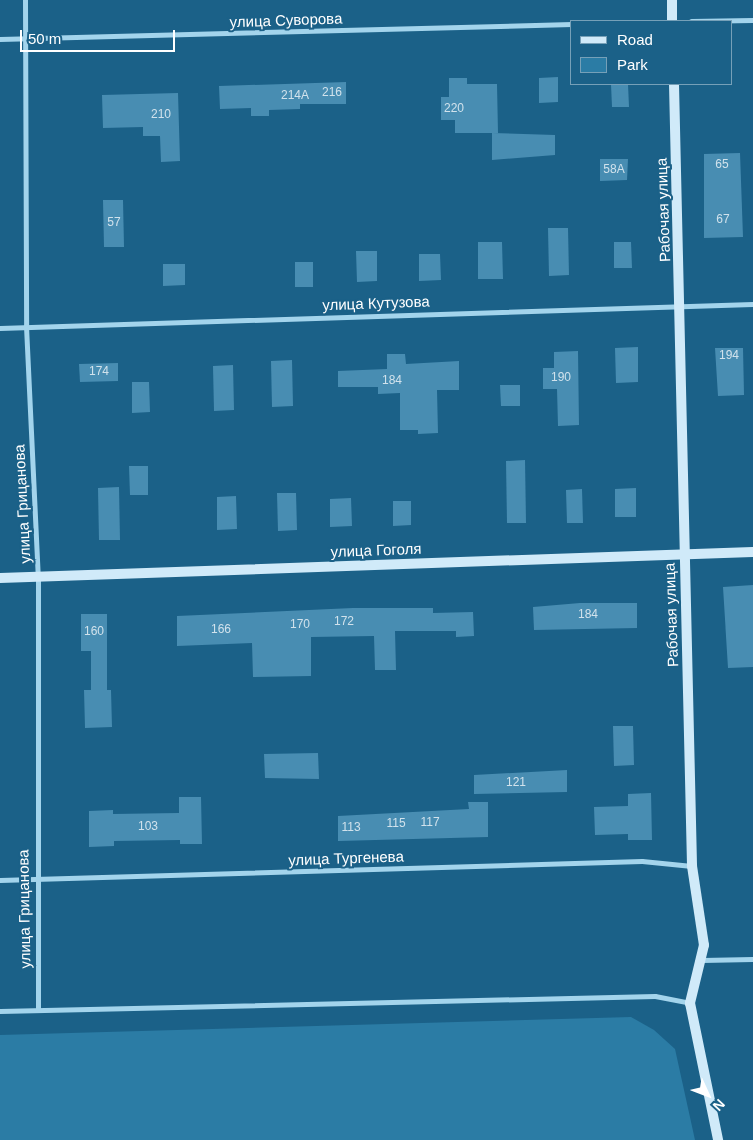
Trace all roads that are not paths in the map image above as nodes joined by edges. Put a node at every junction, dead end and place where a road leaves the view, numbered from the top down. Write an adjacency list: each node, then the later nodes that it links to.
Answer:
1 (25, 0): 8 (street, улица Грицанова)
2 (672, 0): 3 (street)
3 (672, 20)
4 (733, 20): 5 (street)
5 (753, 20)
6 (570, 24): 8 (street, улица Суворова)
7 (0, 39): 8 (street, улица Суворова)
8 (25, 39): 12 (street, улица Грицанова)
9 (674, 85): 11 (street, Рабочая улица)
10 (753, 304): 11 (street, улица Кутузова)
11 (681, 305): 12 (street, улица Кутузова); 15 (street, Рабочая улица)
12 (26, 326): 13 (street, улица Кутузова); 16 (street, улица Грицанова)
13 (0, 328)
14 (753, 552): 15 (street, улица Гоголя)
15 (684, 554): 16 (street, улица Гоголя); 18 (street, Рабочая улица)
16 (38, 577): 17 (street, улица Гоголя); 20 (street, улица Грицанова)
17 (0, 578)
18 (692, 866): 20 (street, улица Тургенева); 22 (street, Рабочая улица)
19 (0, 880): 20 (street, улица Тургенева)
20 (36, 880): 24 (street, улица Грицанова)
21 (753, 959): 22 (street)
22 (702, 960): 23 (street, Рабочая улица)
23 (690, 1003): 24 (street); 26 (street, Рабочая улица)
24 (38, 1008): 25 (street)
25 (0, 1011)
26 (718, 1140)

